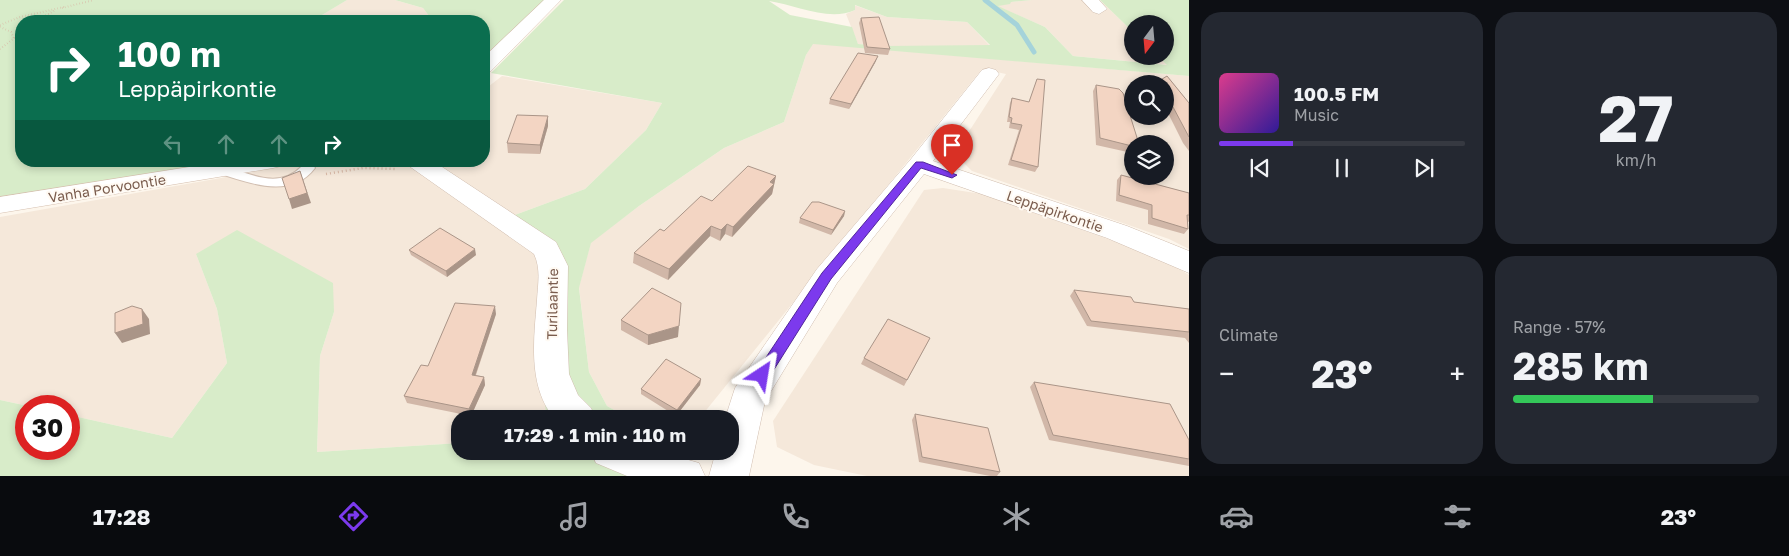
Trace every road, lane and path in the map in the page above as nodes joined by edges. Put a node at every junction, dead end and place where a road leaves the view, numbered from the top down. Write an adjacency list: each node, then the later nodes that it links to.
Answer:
1 (94, 0): 3 (path)
2 (554, 0): 10 (street)
3 (64, 7): 4 (path); 5 (path)
4 (29, 15)
5 (47, 15)
6 (15, 19): 7 (path)
7 (0, 26): 8 (path)
8 (14, 39): 9 (path)
9 (0, 49)
10 (490, 61)
11 (989, 74): 12 (street)
12 (920, 164): 20 (street, Leppäpirkontie); 24 (street)
13 (240, 167): 17 (street, Vanha Porvoontie)
14 (307, 167): 18 (lane)
15 (394, 167): 18 (path)
16 (425, 167): 21 (street, Turilaantie)
17 (223, 170): 18 (lane); 19 (street, Vanha Porvoontie)
18 (300, 179)
19 (0, 205)
20 (1189, 263)
21 (570, 410)
22 (632, 460): 23 (street)
23 (686, 476)
24 (729, 476)

